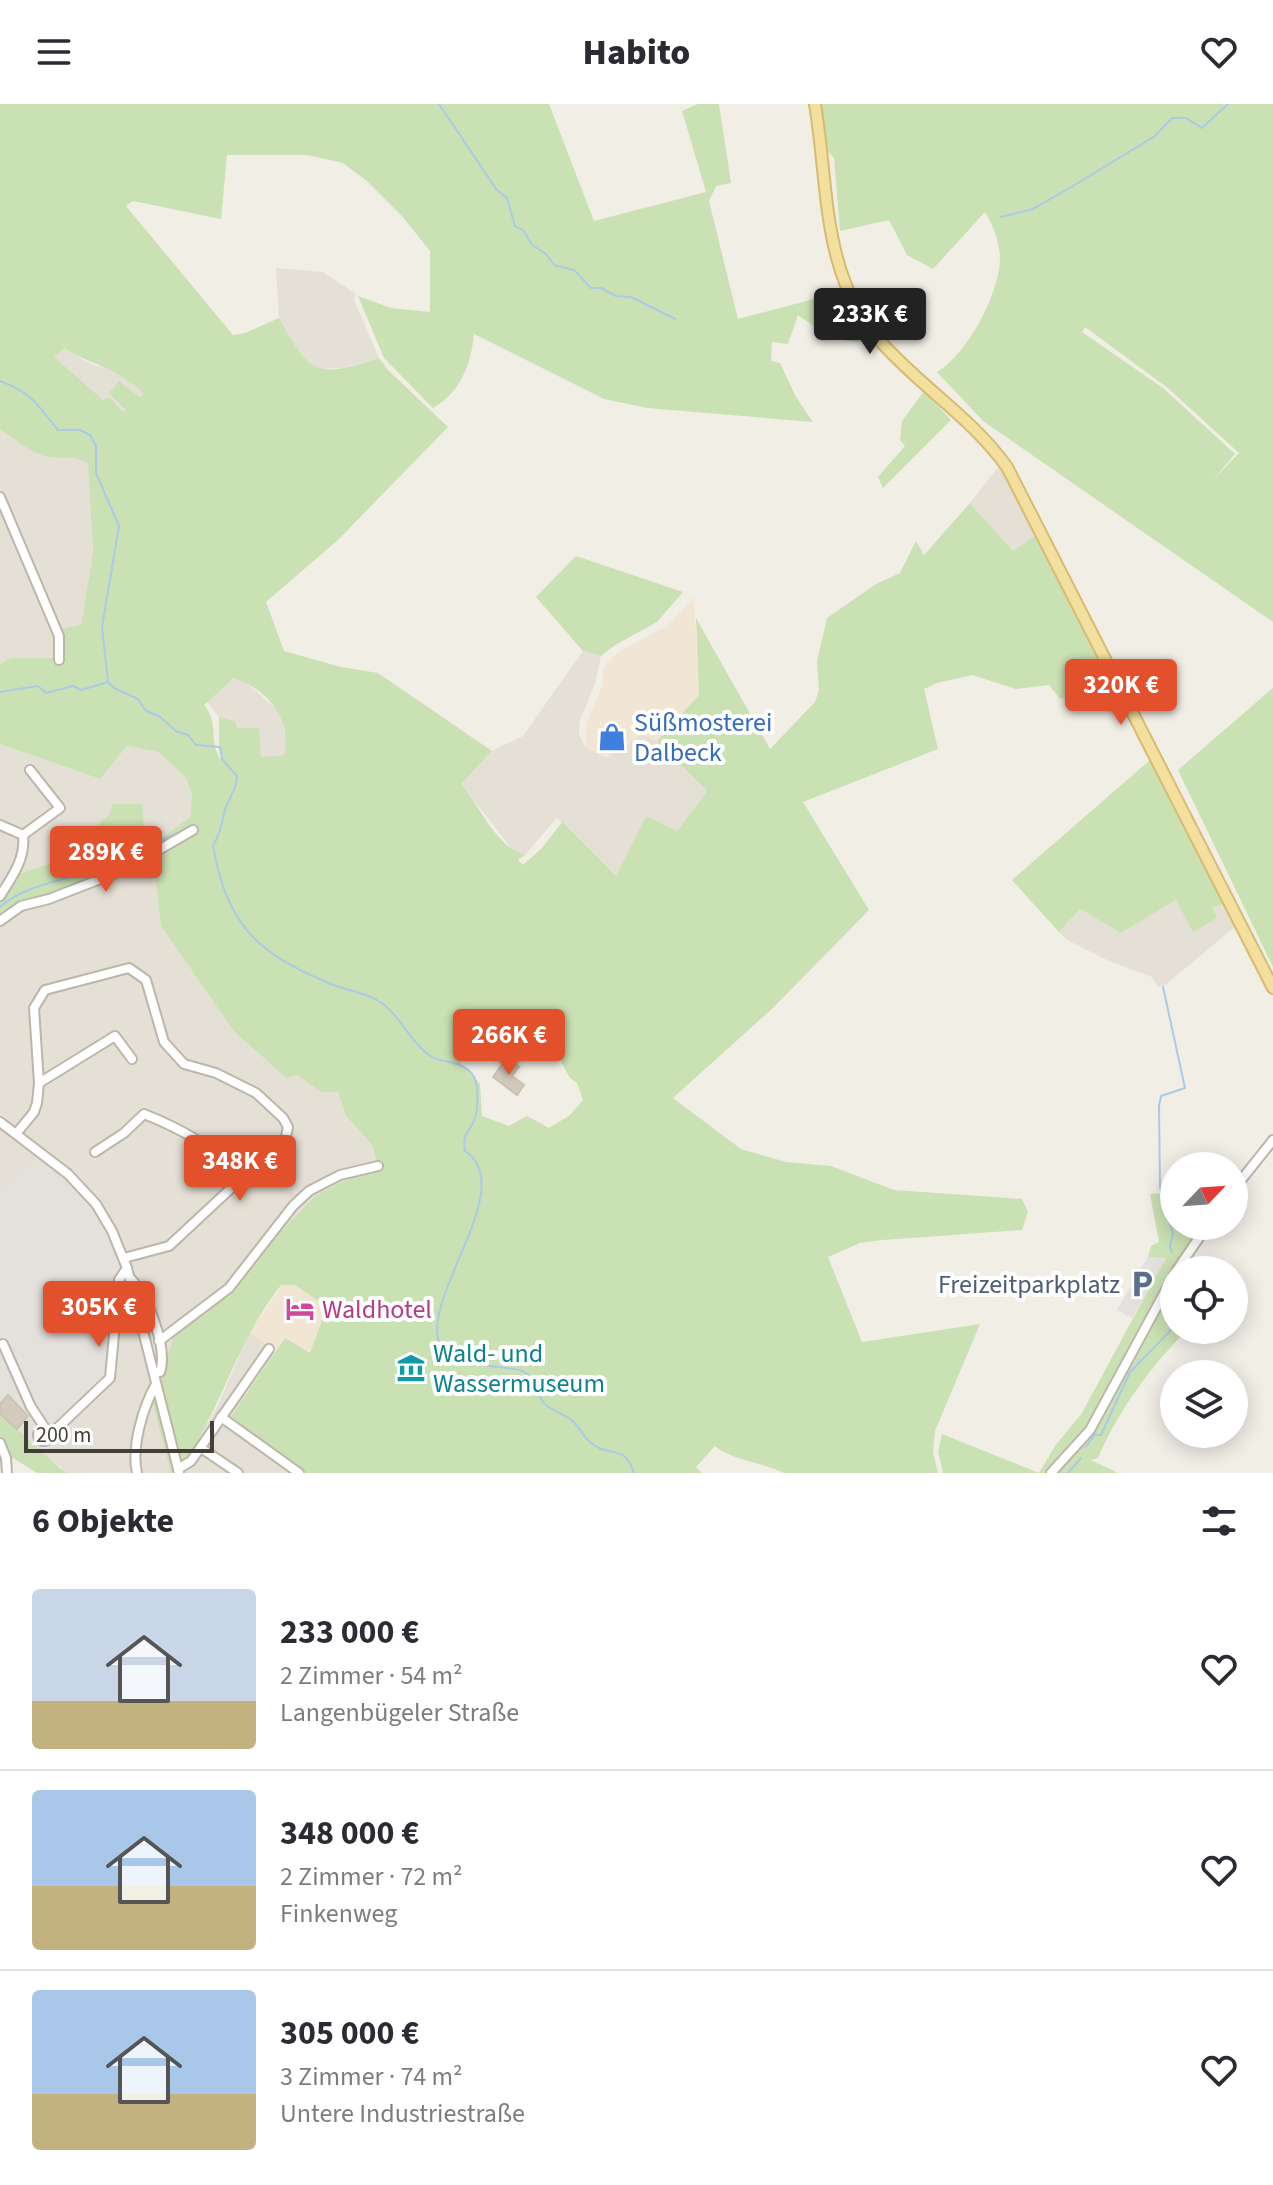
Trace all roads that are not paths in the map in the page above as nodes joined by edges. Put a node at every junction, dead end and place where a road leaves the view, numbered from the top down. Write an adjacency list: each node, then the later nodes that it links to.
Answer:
1 (815, 104): 10 (main road)
2 (0, 497): 3 (street)
3 (59, 660)
4 (30, 770): 7 (street)
5 (0, 825): 7 (street)
6 (193, 830): 9 (street)
7 (23, 835): 8 (street)
8 (0, 896)
9 (0, 921)
10 (1273, 988)
11 (132, 1059): 12 (street)
12 (39, 1083): 14 (street); 19 (street)
13 (0, 1122): 14 (street)
14 (16, 1134): 20 (street)
15 (1273, 1140): 18 (street)
16 (95, 1152): 19 (street)
17 (378, 1166): 24 (street)
18 (1248, 1171)
19 (243, 1179): 20 (street)
20 (124, 1258): 21 (street)
21 (127, 1268): 22 (street); 25 (street)
22 (130, 1279): 24 (street); 27 (street)
23 (1160, 1300): 37 (street)
24 (159, 1341): 27 (street)
25 (3, 1344)
26 (269, 1349): 29 (street)
27 (154, 1373): 28 (street)
28 (156, 1384): 32 (street); 34 (street)
29 (221, 1417): 31 (street); 36 (street)
30 (0, 1443): 33 (street)
31 (201, 1448): 32 (street); 35 (street)
32 (179, 1471)
33 (7, 1473)
34 (137, 1473)
35 (237, 1473)
36 (299, 1473)
37 (1051, 1473)

